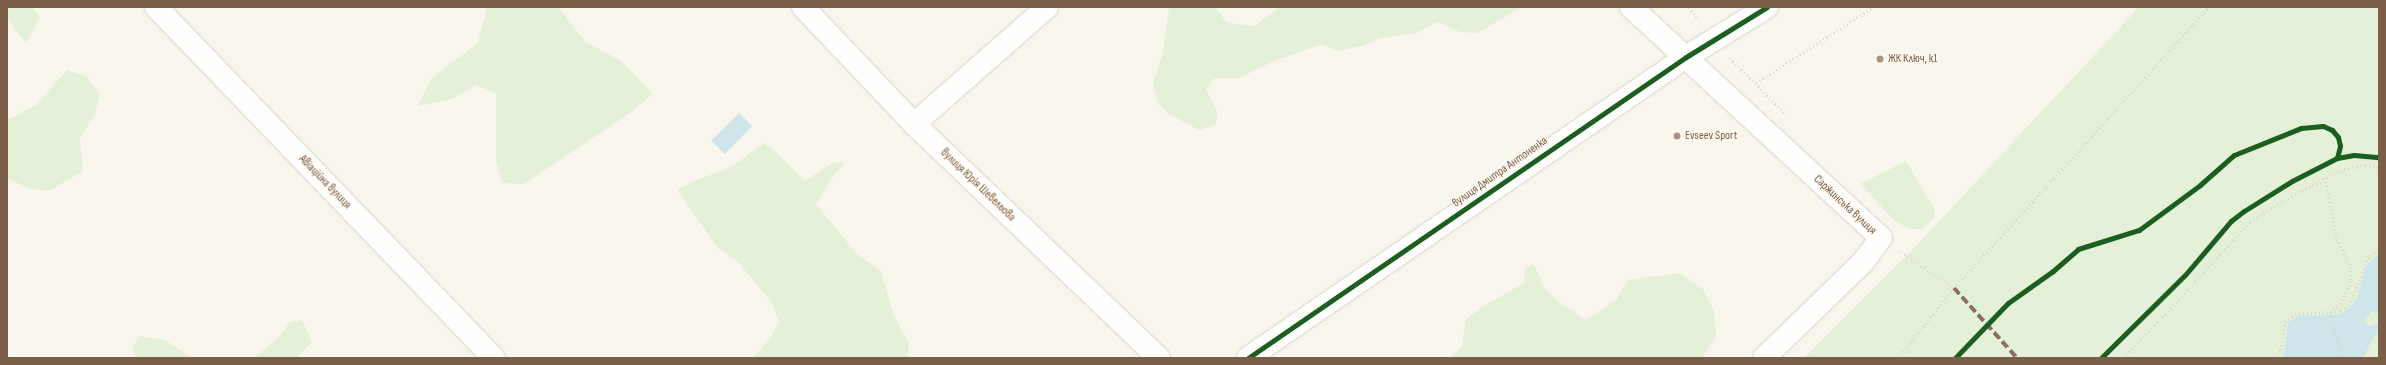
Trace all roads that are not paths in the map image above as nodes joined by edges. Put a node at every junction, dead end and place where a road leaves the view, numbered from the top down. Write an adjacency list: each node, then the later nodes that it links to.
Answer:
1 (156, 7): 8 (street, Авіаційна вулиця)
2 (803, 7): 7 (street, вулиця Юрія Шевельова)
3 (1047, 7): 7 (street)
4 (1631, 7): 6 (street, Саржинська вулиця)
5 (1766, 7): 6 (street, вулиця Дмитра Антоненка)
6 (1686, 57): 10 (street, вулиця Дмитра Антоненка); 11 (street, Саржинська вулиця)
7 (914, 124): 9 (street, вулиця Юрія Шевельова)
8 (494, 358)
9 (1159, 358)
10 (1248, 358)
11 (1764, 358)

